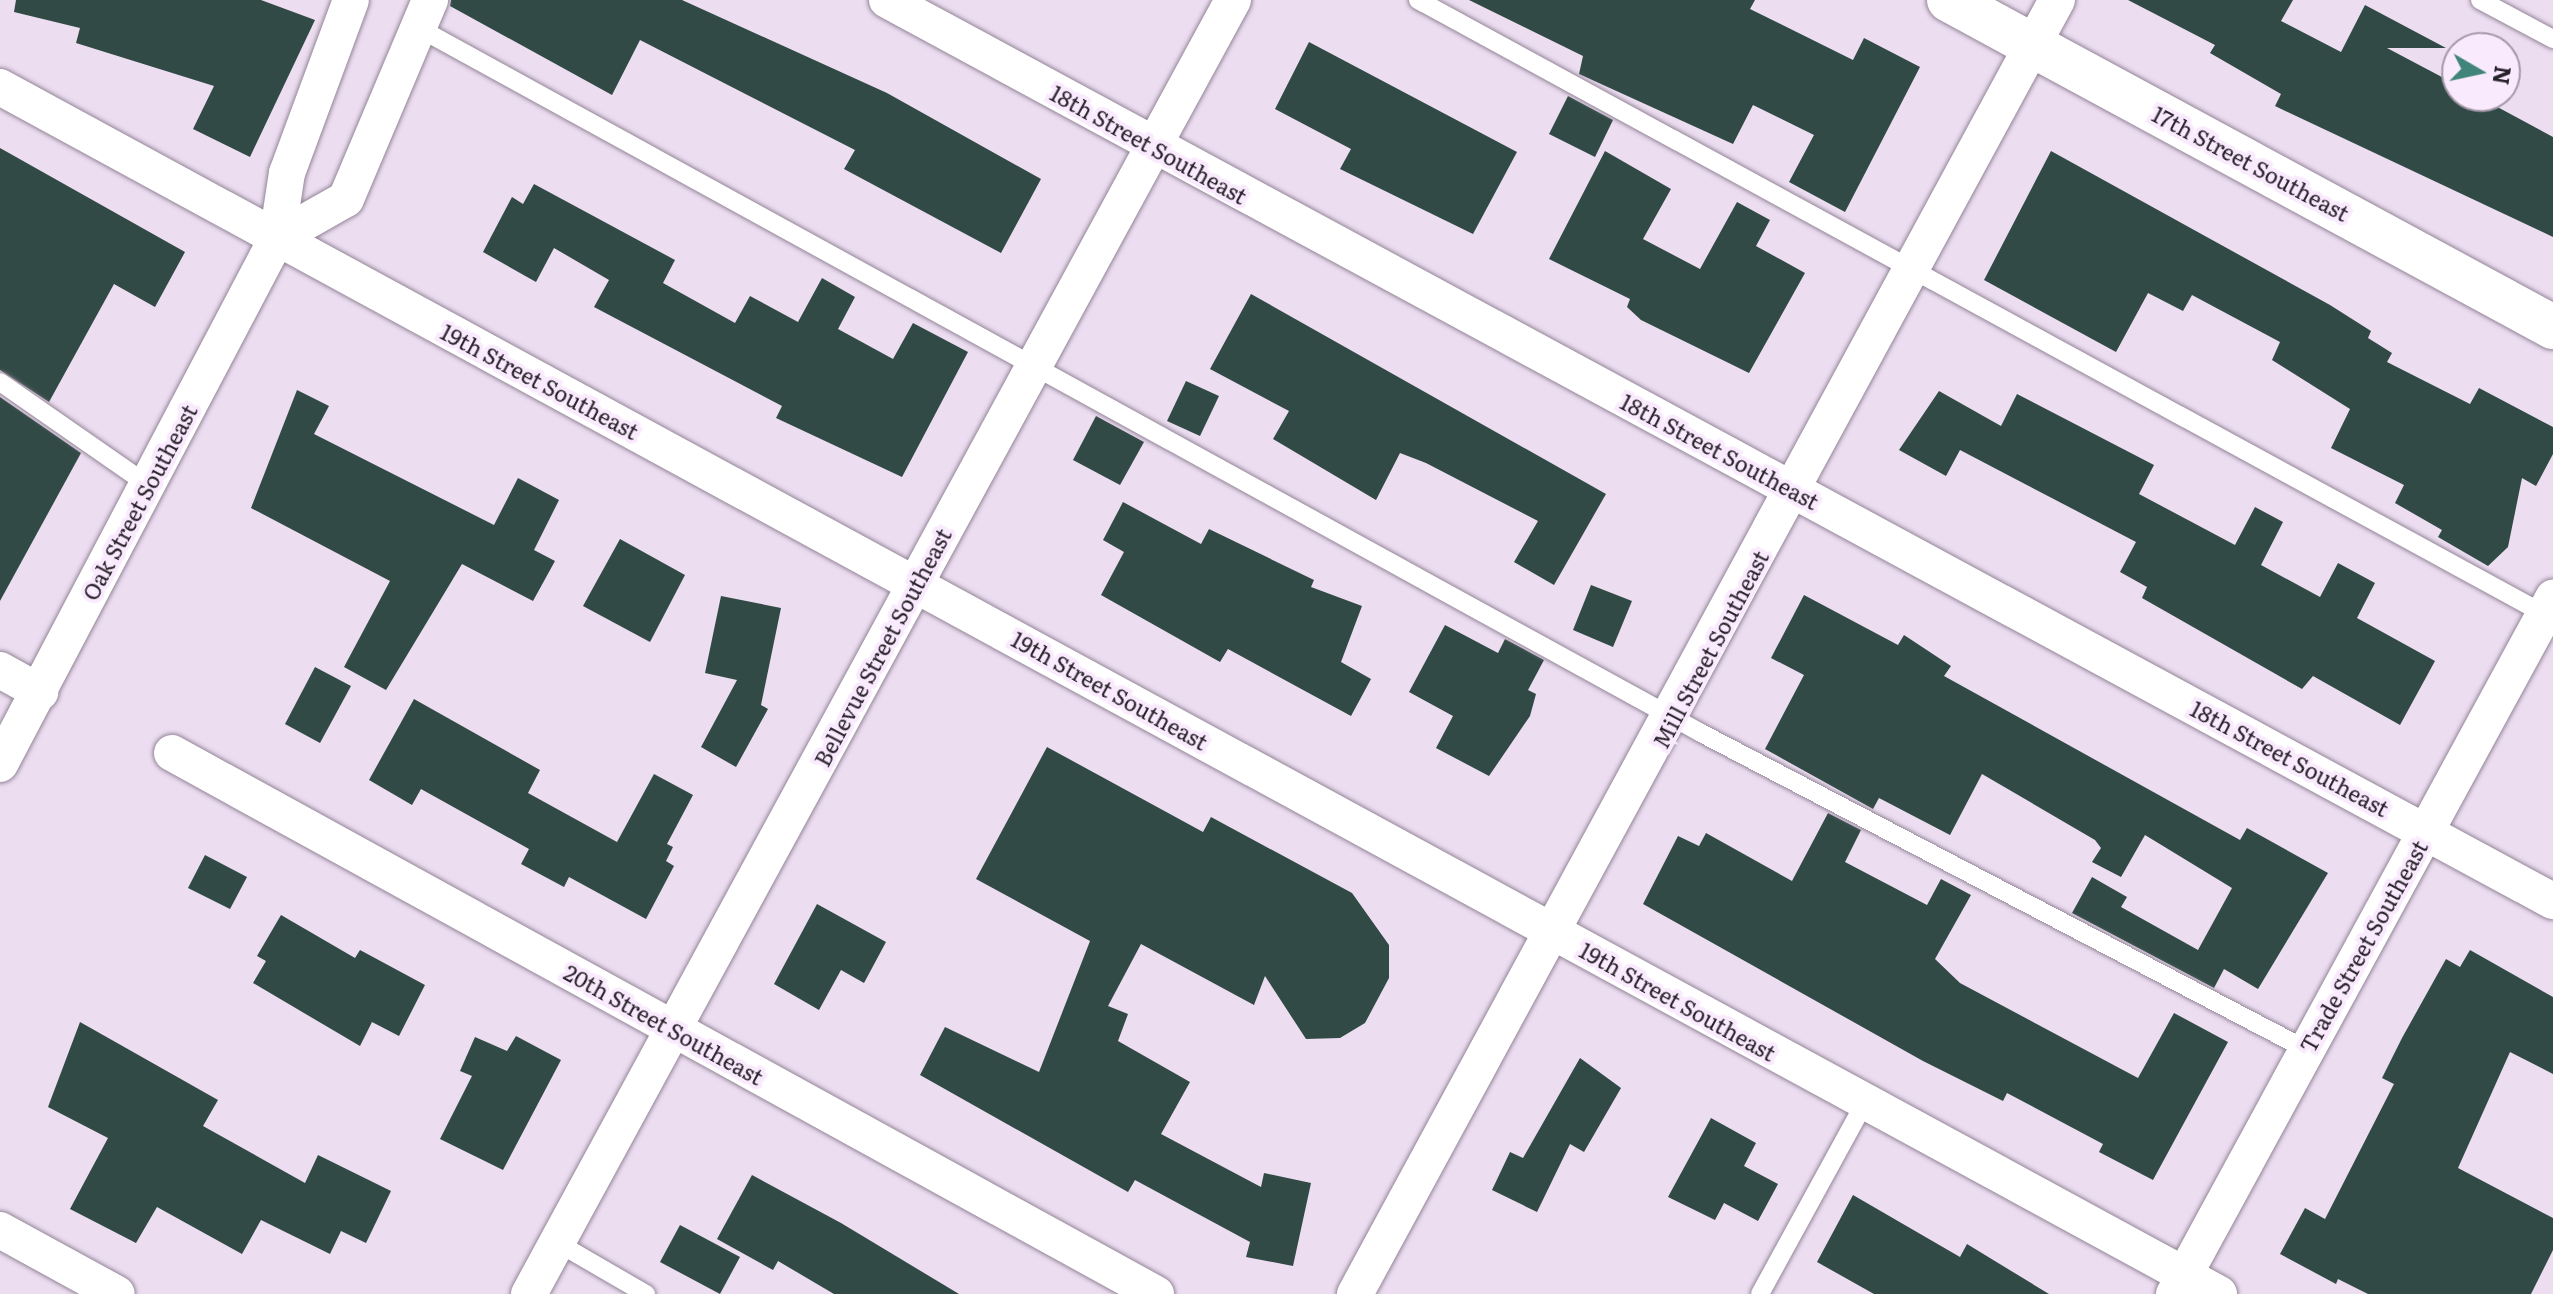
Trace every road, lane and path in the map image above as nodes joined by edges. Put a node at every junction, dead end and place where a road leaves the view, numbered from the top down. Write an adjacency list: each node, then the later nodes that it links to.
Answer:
1 (351, 0): 13 (street, Oak Street Southeast)
2 (887, 0): 12 (street, 18th Street Southeast)
3 (1233, 0): 12 (street, Bellevue Street Southeast)
4 (1418, 0): 14 (lane)
5 (1949, 0): 10 (main road, 17th Street Southeast)
6 (2057, 0): 10 (street, Mill Street Southeast)
7 (2480, 0): 9 (lane)
8 (424, 14): 13 (street); 16 (lane)
9 (2553, 39)
10 (2032, 45): 14 (street, Mill Street Southeast); 15 (main road, 17th Street Southeast)
11 (0, 87): 13 (street, 19th Street Southeast)
12 (1154, 148): 16 (street, Bellevue Street Southeast); 19 (street, 18th Street Southeast)
13 (277, 238): 18 (street, Oak Street Southeast); 20 (street, 19th Street Southeast)
14 (1914, 265): 19 (street, Mill Street Southeast); 21 (lane)
15 (2553, 327)
16 (1036, 362): 20 (street, Bellevue Street Southeast); 24 (lane)
17 (0, 382): 18 (lane)
18 (148, 485): 23 (street, Oak Street Southeast)
19 (1794, 490): 24 (street, Mill Street Southeast); 27 (street, 18th Street Southeast)
20 (915, 584): 29 (street, 19th Street Southeast); 30 (street, Bellevue Street Southeast)
21 (2549, 606): 27 (street, Trade Street Southeast)
22 (0, 670): 23 (street)
23 (40, 692): 26 (street, Oak Street Southeast)
24 (1674, 718): 29 (street, Mill Street Southeast); 31 (lane)
25 (172, 753): 30 (street, 20th Street Southeast)
26 (0, 764)
27 (2426, 831): 28 (street, 18th Street Southeast); 31 (street, Trade Street Southeast)
28 (2553, 901)
29 (1556, 933): 32 (street, 19th Street Southeast); 40 (street, Mill Street Southeast)
30 (678, 1032): 34 (street, Bellevue Street Southeast); 39 (street, 20th Street Southeast)
31 (2307, 1050): 35 (street, Trade Street Southeast)
32 (1864, 1104): 35 (street, 19th Street Southeast); 41 (lane)
33 (0, 1230): 36 (street)
34 (558, 1243): 37 (street, Bellevue Street Southeast); 38 (lane)
35 (2179, 1284): 42 (street, 19th Street Southeast)
36 (117, 1294)
37 (529, 1294)
38 (646, 1294)
39 (1156, 1294)
40 (1355, 1294)
41 (1760, 1294)
42 (2219, 1294)

